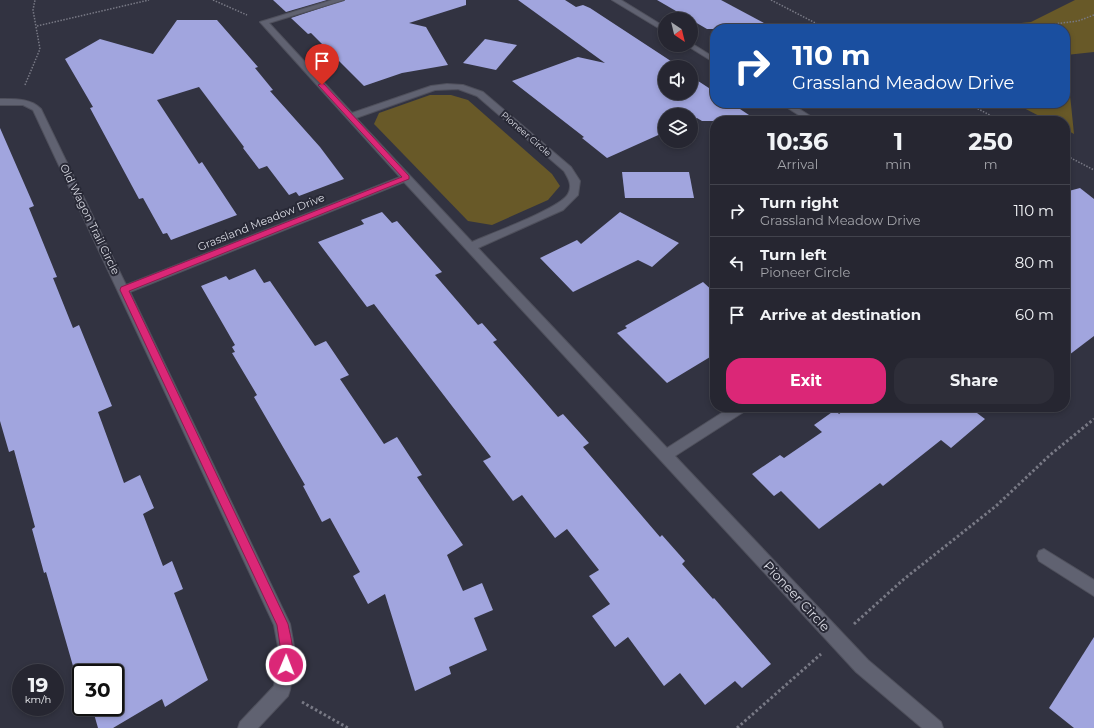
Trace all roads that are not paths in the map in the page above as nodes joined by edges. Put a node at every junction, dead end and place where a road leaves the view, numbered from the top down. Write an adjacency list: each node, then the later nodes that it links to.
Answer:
1 (340, 0): 9 (street, Pioneer Circle)
2 (616, 0): 3 (street)
3 (658, 26)
4 (698, 50): 5 (street)
5 (710, 57)
6 (0, 102): 12 (street, Old Wagon Trail Circle)
7 (792, 108): 8 (street)
8 (806, 116)
9 (350, 117): 10 (street, Pioneer Circle); 11 (street, Pioneer Circle)
10 (406, 178): 11 (street, Pioneer Circle); 12 (street, Grassland Meadow Drive)
11 (471, 247): 14 (street, Pioneer Circle)
12 (124, 290): 17 (street, Old Wagon Trail Circle)
13 (732, 412): 14 (street)
14 (666, 455): 18 (street, Pioneer Circle)
15 (1044, 556): 16 (street)
16 (1094, 589)
17 (246, 728)
18 (936, 728)

